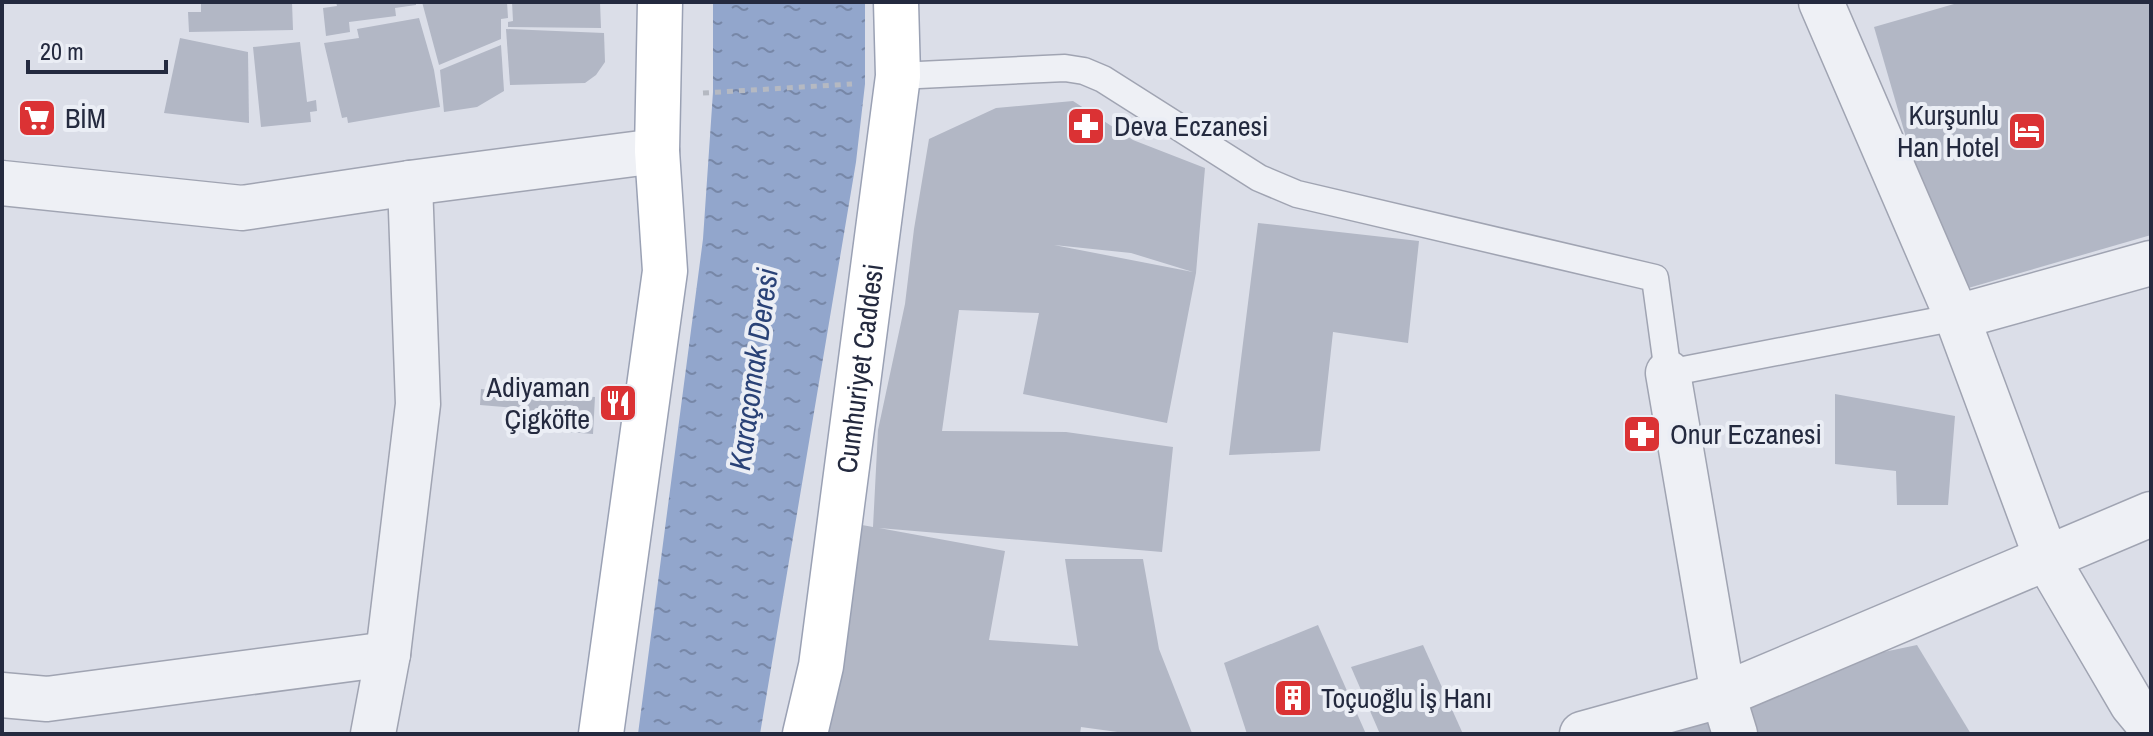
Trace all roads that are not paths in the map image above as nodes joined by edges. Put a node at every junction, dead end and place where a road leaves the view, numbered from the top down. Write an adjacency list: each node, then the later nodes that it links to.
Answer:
1 (660, 2): 5 (main road)
2 (896, 2): 4 (main road, Cumhuriyet Caddesi)
3 (1821, 2): 9 (street)
4 (880, 80): 10 (lane); 19 (main road, Cumhuriyet Caddesi)
5 (657, 151): 7 (street); 18 (main road)
6 (2, 183): 7 (street)
7 (410, 183): 13 (street)
8 (2151, 263): 9 (street)
9 (1957, 317): 10 (lane); 12 (street)
10 (1668, 373): 16 (street)
11 (2151, 514): 12 (street)
12 (2046, 557): 15 (street); 16 (street)
13 (388, 654): 14 (street); 17 (street)
14 (2, 695)
15 (2145, 708)
16 (1729, 714): 20 (street)
17 (373, 734)
18 (601, 734)
19 (805, 734)
20 (1582, 734)

